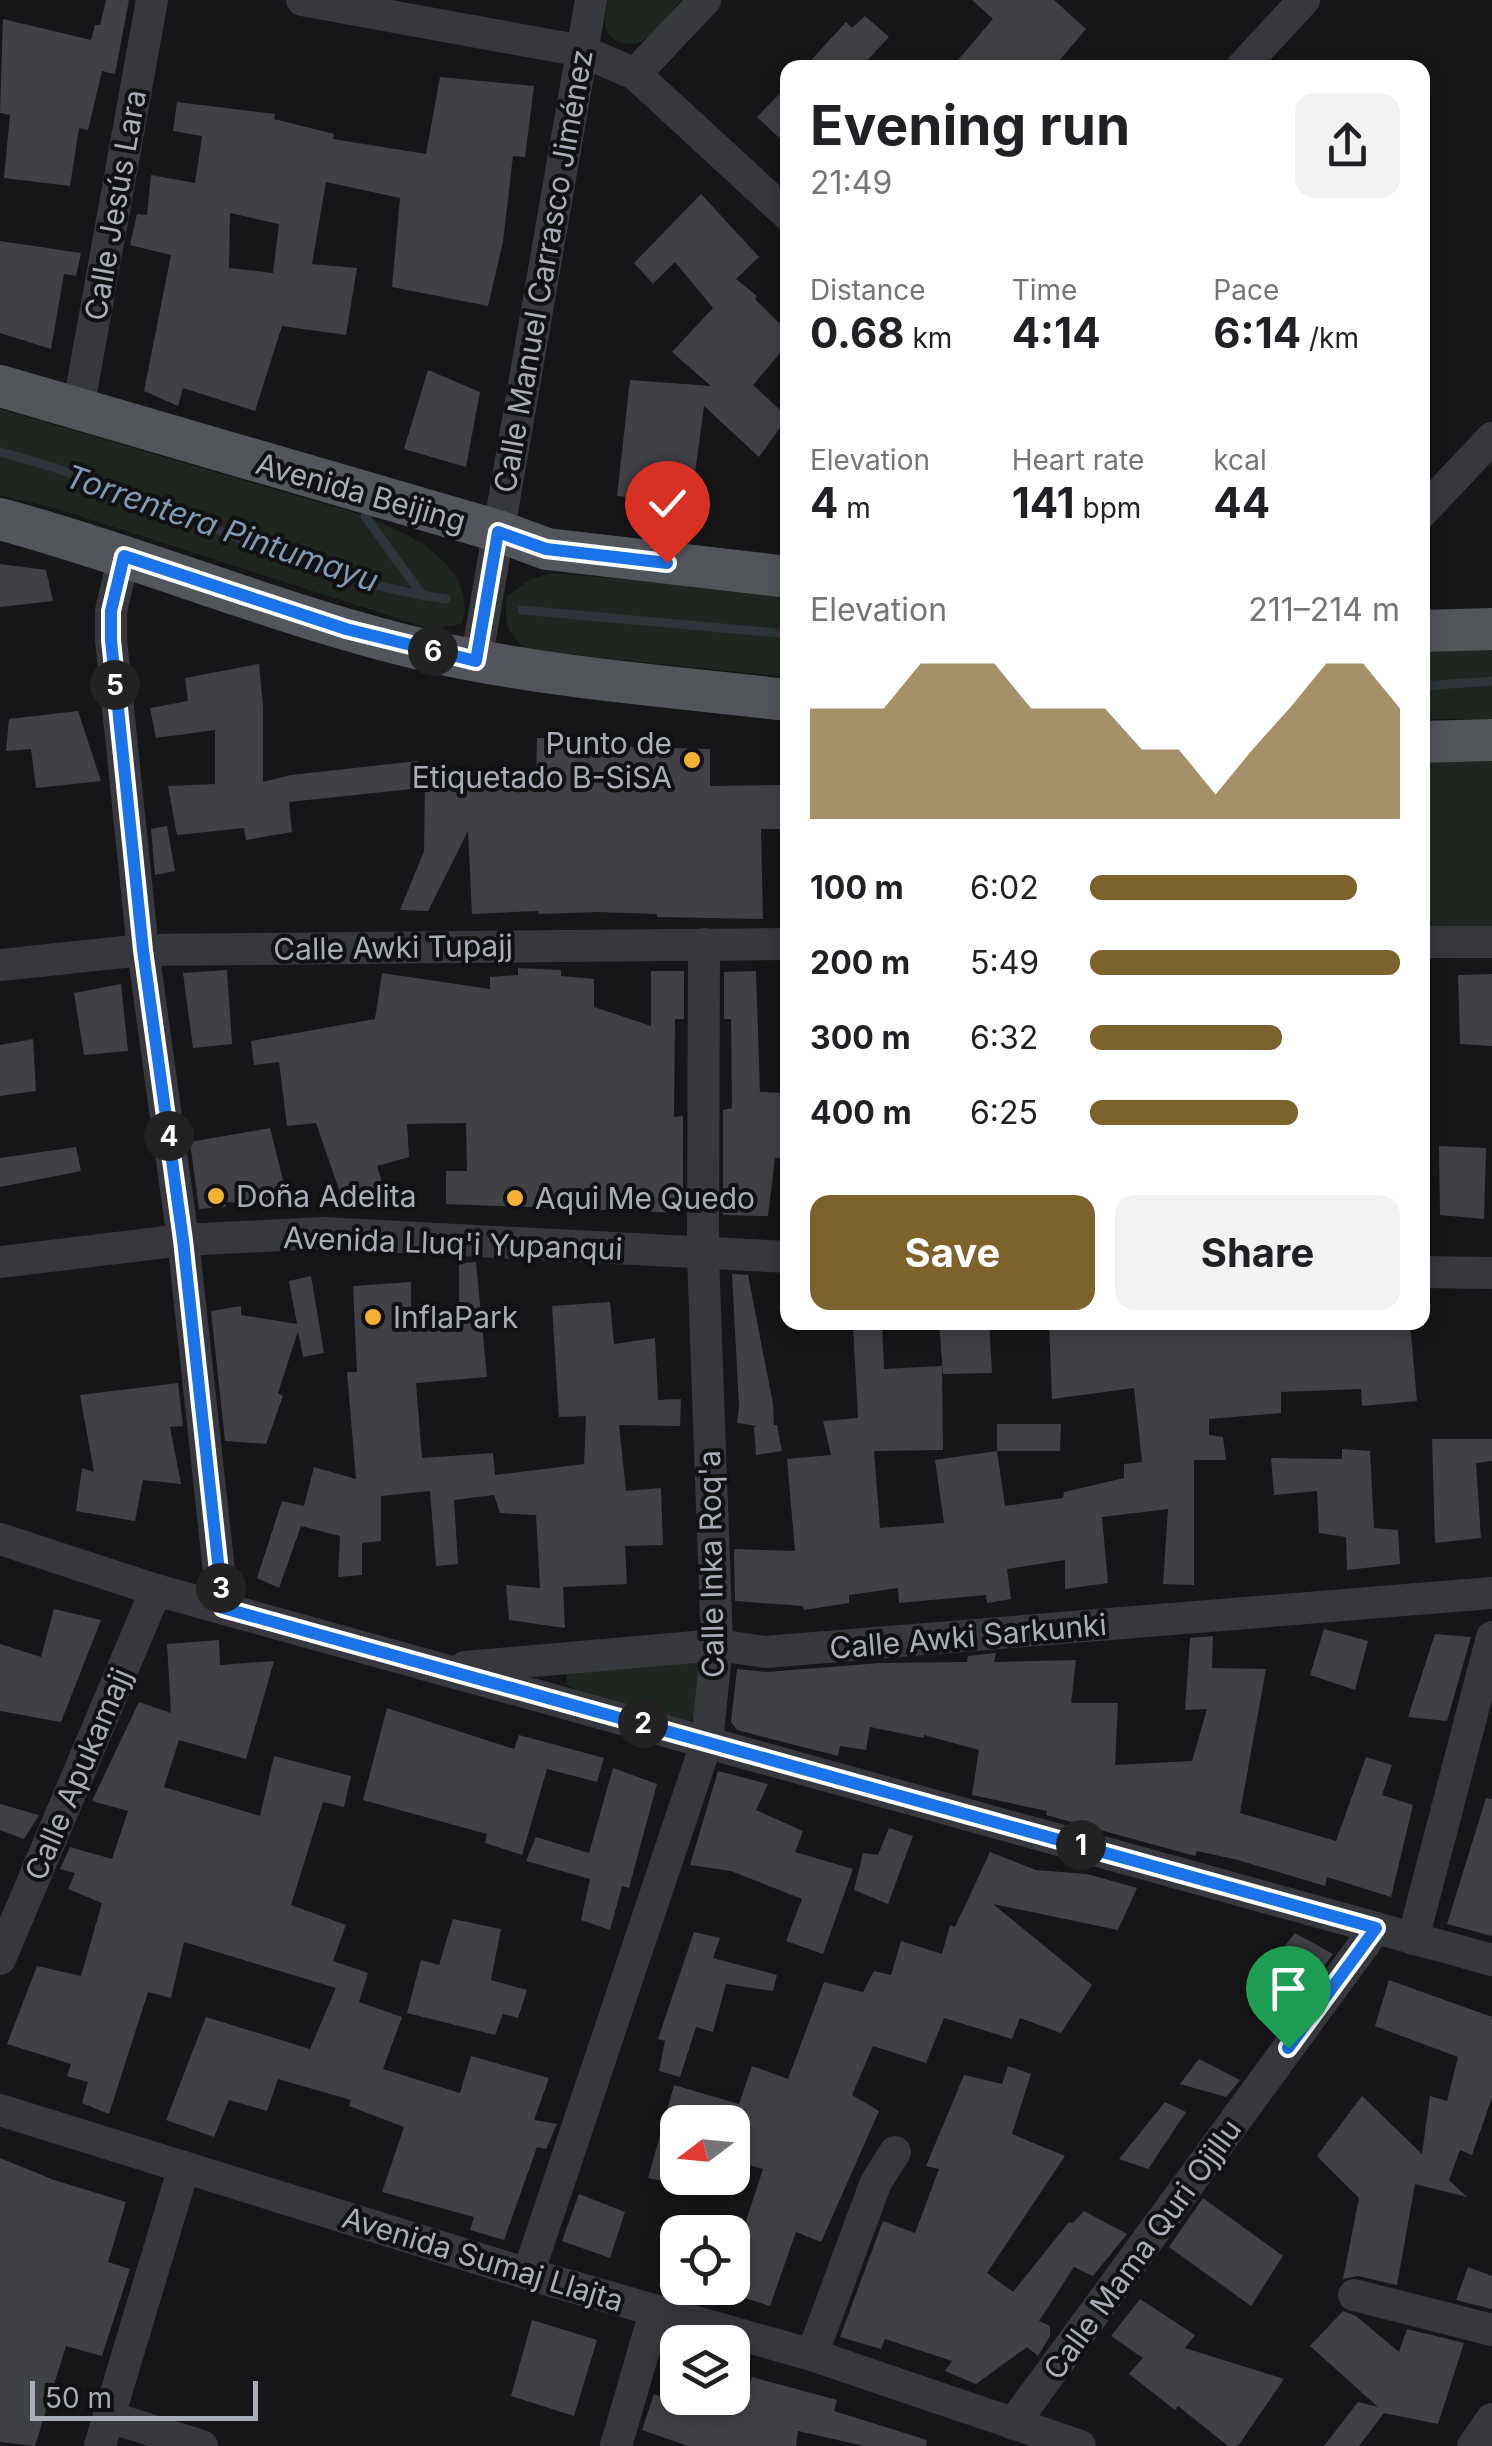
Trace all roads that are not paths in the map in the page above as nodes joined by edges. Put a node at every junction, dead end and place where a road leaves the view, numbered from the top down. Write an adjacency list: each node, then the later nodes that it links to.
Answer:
1 (152, 0): 11 (street, Calle Jesús Lara)
2 (302, 0): 6 (street)
3 (591, 0): 6 (street, Calle Manuel Carrasco Jiménez)
4 (706, 0): 8 (street)
5 (1304, 0): 7 (street)
6 (582, 52): 8 (street); 15 (street, Calle Manuel Carrasco Jiménez)
7 (1248, 60)
8 (634, 74): 9 (street)
9 (780, 207)
10 (0, 386): 11 (main road, Avenida Beijing)
11 (78, 410): 15 (main road, Avenida Beijing)
12 (1492, 438): 13 (street)
13 (1430, 504)
14 (0, 519): 16 (main road)
15 (498, 532): 17 (main road, Avenida Beijing); 20 (street, Calle Manuel Carrasco Jiménez)
16 (124, 556): 20 (main road); 28 (street)
17 (780, 576)
18 (1492, 629): 19 (main road)
19 (1430, 631)
20 (476, 661): 21 (main road)
21 (780, 699)
22 (1492, 740): 23 (main road)
23 (1430, 742)
24 (1430, 942): 25 (street)
25 (1492, 942)
26 (704, 944): 27 (street, Calle Awki Tupajj); 28 (street, Calle Awki Tupajj); 31 (street, Calle Inka Roq'a)
27 (780, 944)
28 (143, 950): 29 (street, Calle Awki Tupajj); 30 (street)
29 (0, 964)
30 (183, 1240): 31 (street, Avenida Lluq'i Yupanqui); 33 (street, Avenida Lluq'i Yupanqui); 39 (street)
31 (704, 1255): 32 (street, Avenida Lluq'i Yupanqui); 41 (street, Calle Inka Roq'a)
32 (780, 1257)
33 (0, 1262)
34 (1430, 1272): 35 (street)
35 (1492, 1273)
36 (0, 1540): 37 (street)
37 (156, 1590): 39 (street); 48 (street, Calle Apukamajj)
38 (1492, 1593): 41 (street, Calle Awki Sarkunki)
39 (223, 1608): 43 (street)
40 (1492, 1637): 47 (street)
41 (717, 1645): 42 (street, Calle Awki Sarkunki); 45 (street, Calle Inka Roq'a)
42 (565, 1657): 43 (street, Calle Awki Sarkunki); 44 (street)
43 (444, 1669): 44 (street)
44 (564, 1702): 45 (street)
45 (707, 1741): 46 (street); 53 (street, Calle Inka Roq'a)
46 (1376, 1928): 47 (street); 59 (street, Calle Mama Quri Ojjllu)
47 (1414, 1940): 49 (street)
48 (0, 1959)
49 (1492, 1960)
50 (0, 2110): 52 (street, Avenida Sumaj Llajta)
51 (895, 2152): 57 (street)
52 (184, 2167): 53 (street, Avenida Sumaj Llajta); 60 (street)
53 (528, 2274): 55 (street, Avenida Sumaj Llajta)
54 (1354, 2294): 56 (street)
55 (655, 2312): 57 (street, Avenida Sumaj Llajta); 62 (street)
56 (1492, 2330)
57 (812, 2355): 59 (street, Avenida Sumaj Llajta)
58 (1492, 2419): 64 (street)
59 (1014, 2424): 63 (street, Avenida Sumaj Llajta)
60 (105, 2432): 61 (street)
61 (202, 2446)
62 (616, 2446)
63 (1080, 2446)
64 (1473, 2446)

